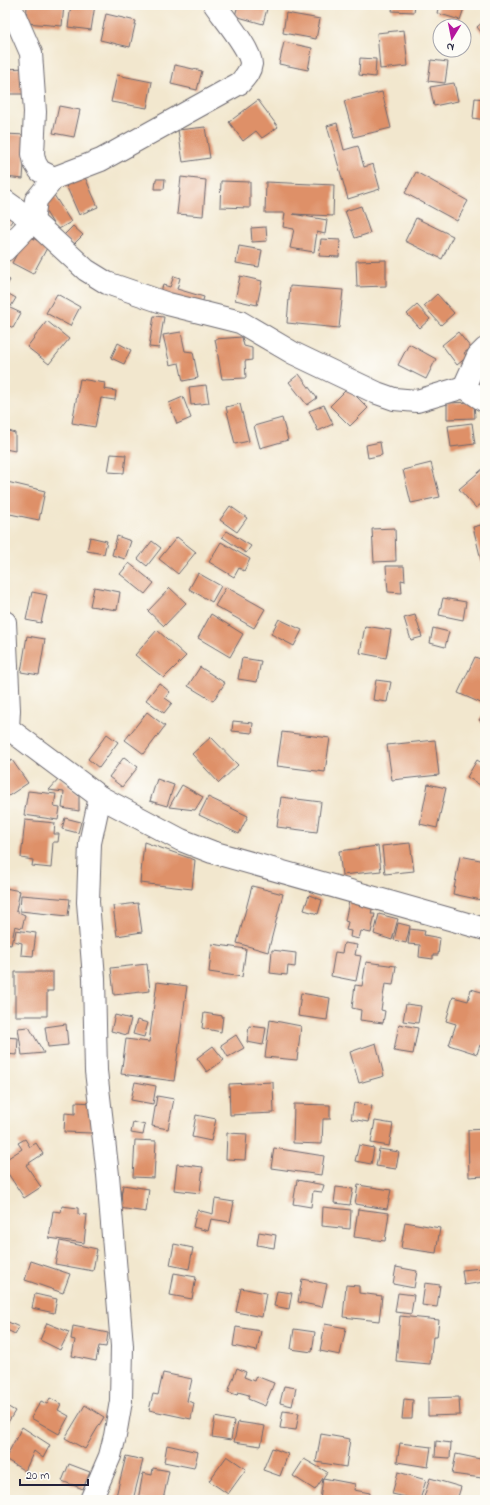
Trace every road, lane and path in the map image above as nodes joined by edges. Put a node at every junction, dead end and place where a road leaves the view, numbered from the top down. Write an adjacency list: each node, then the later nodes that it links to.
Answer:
1 (10, 5): 3 (street)
2 (215, 5): 3 (street)
3 (54, 178): 5 (street)
4 (5, 201): 5 (street)
5 (33, 221): 6 (street); 8 (street)
6 (5, 250)
7 (485, 348): 8 (street)
8 (464, 387): 9 (street)
9 (485, 401)
10 (5, 622): 11 (street)
11 (6, 727): 12 (street)
12 (100, 797): 13 (street); 14 (street)
13 (485, 929)
14 (91, 1500)

